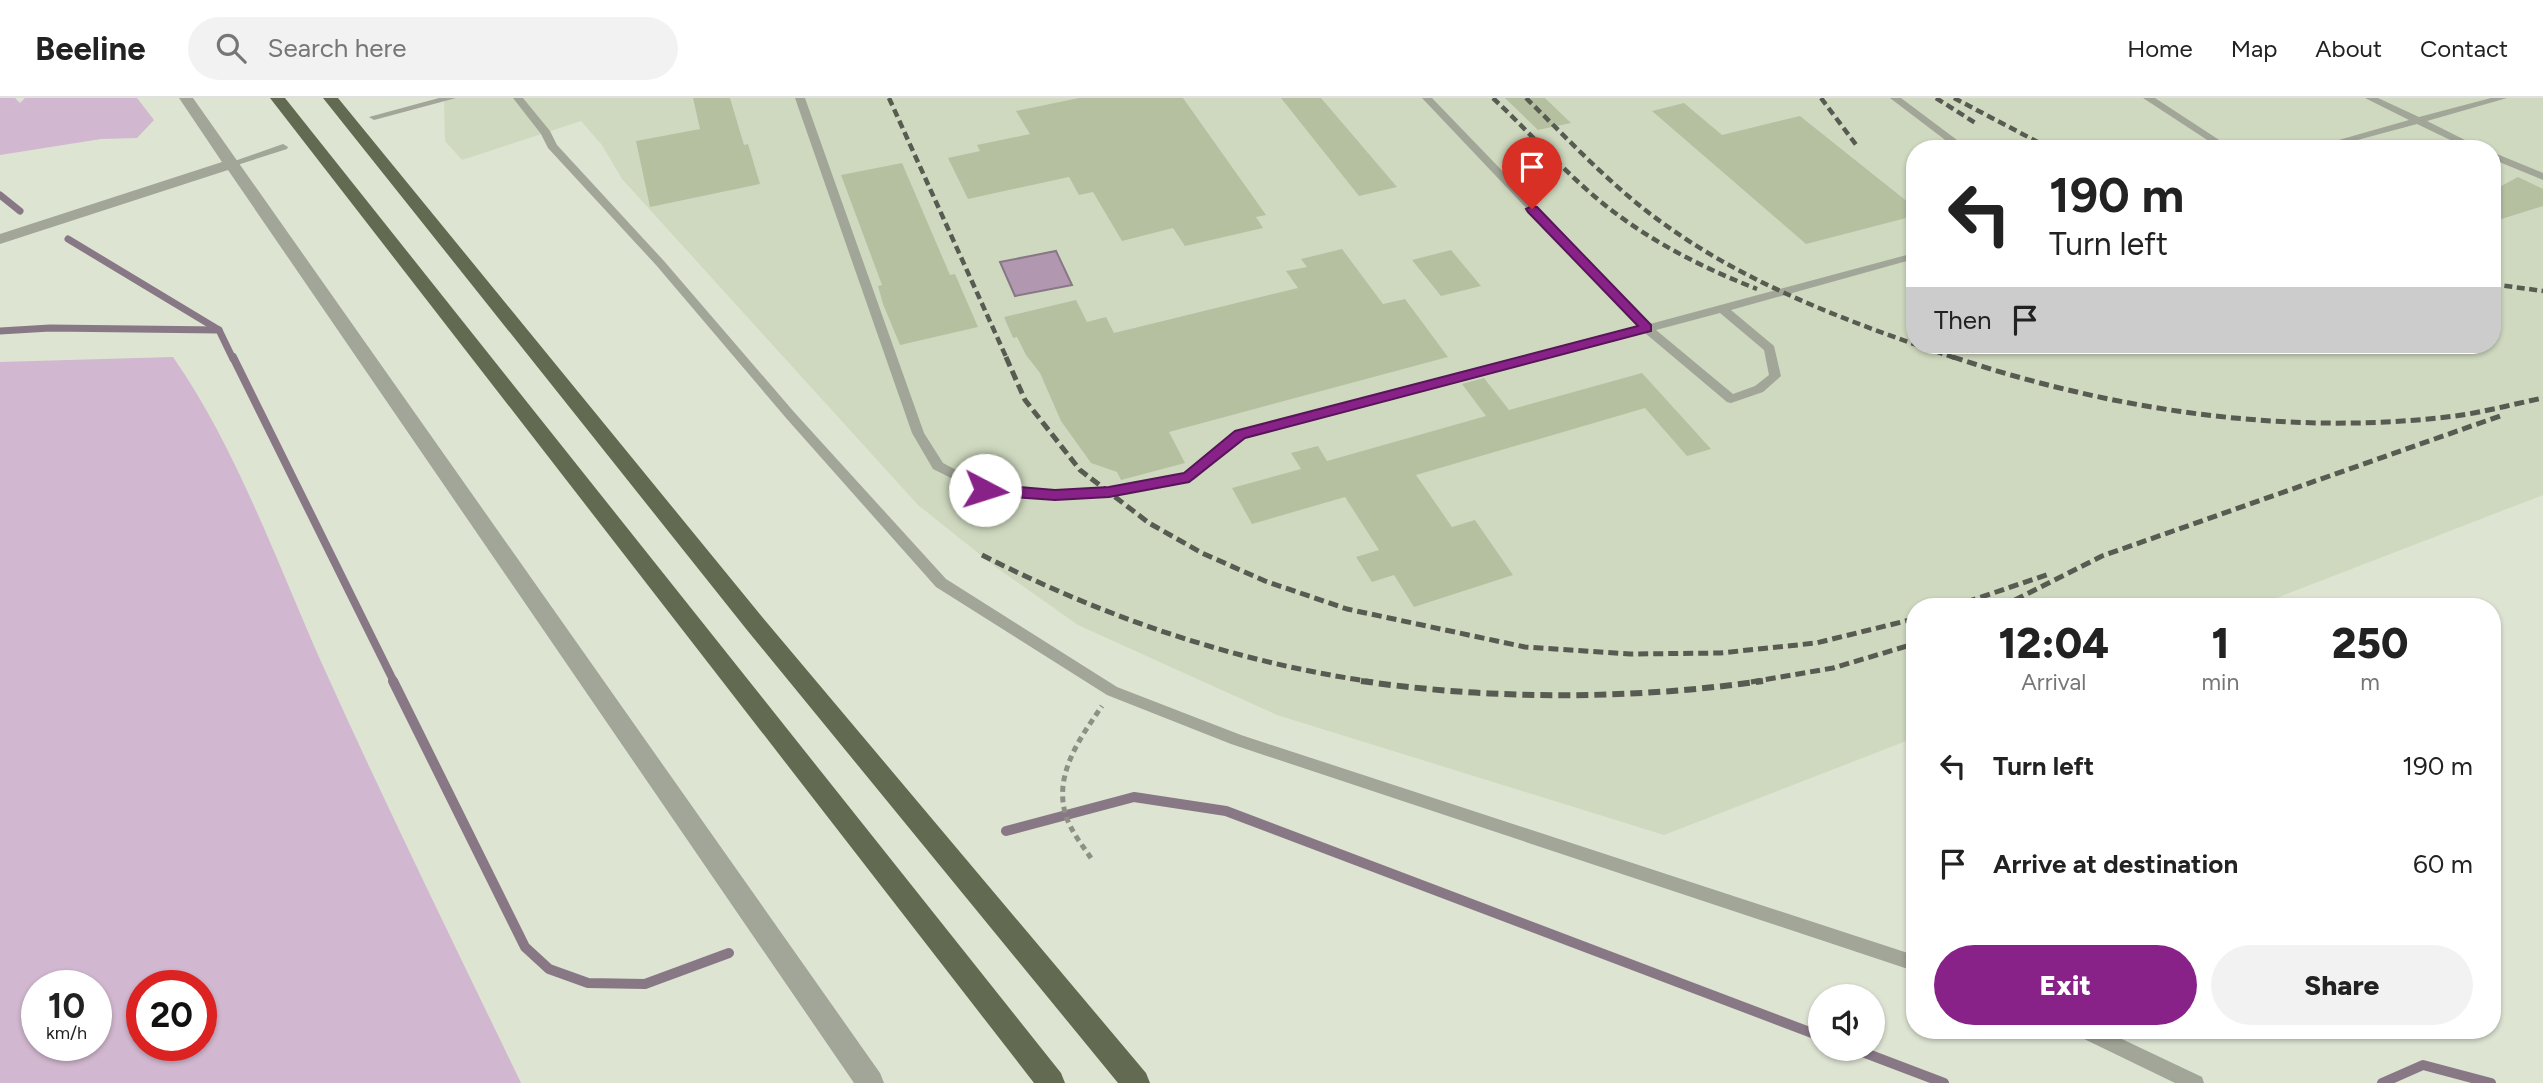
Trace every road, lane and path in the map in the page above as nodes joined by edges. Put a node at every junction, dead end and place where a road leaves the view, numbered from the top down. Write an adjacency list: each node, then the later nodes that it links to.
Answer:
1 (186, 98): 20 (street)
2 (277, 98): 31 (highway)
3 (330, 98): 32 (highway)
4 (450, 98): 12 (lane)
5 (518, 98): 26 (lane)
6 (800, 98): 25 (lane)
7 (1427, 98): 25 (lane)
8 (1895, 98): 14 (lane)
9 (2148, 98): 15 (lane)
10 (2370, 98): 13 (lane)
11 (2502, 98): 13 (lane)
12 (374, 117)
13 (2416, 121): 16 (lane); 17 (lane)
14 (1952, 140)
15 (2214, 140)
16 (2345, 140)
17 (2458, 140)
18 (283, 147): 20 (lane)
19 (2501, 159): 21 (lane)
20 (231, 164): 22 (street); 30 (street)
21 (2543, 177)
22 (0, 239)
23 (1906, 258): 24 (lane)
24 (1721, 309): 25 (lane); 25 (lane)
25 (1647, 328)
26 (1112, 691): 27 (path); 28 (lane)
27 (1091, 858)
28 (1906, 960)
29 (2103, 1039): 33 (lane)
30 (870, 1083)
31 (1051, 1083)
32 (1136, 1083)
33 (2195, 1083)

